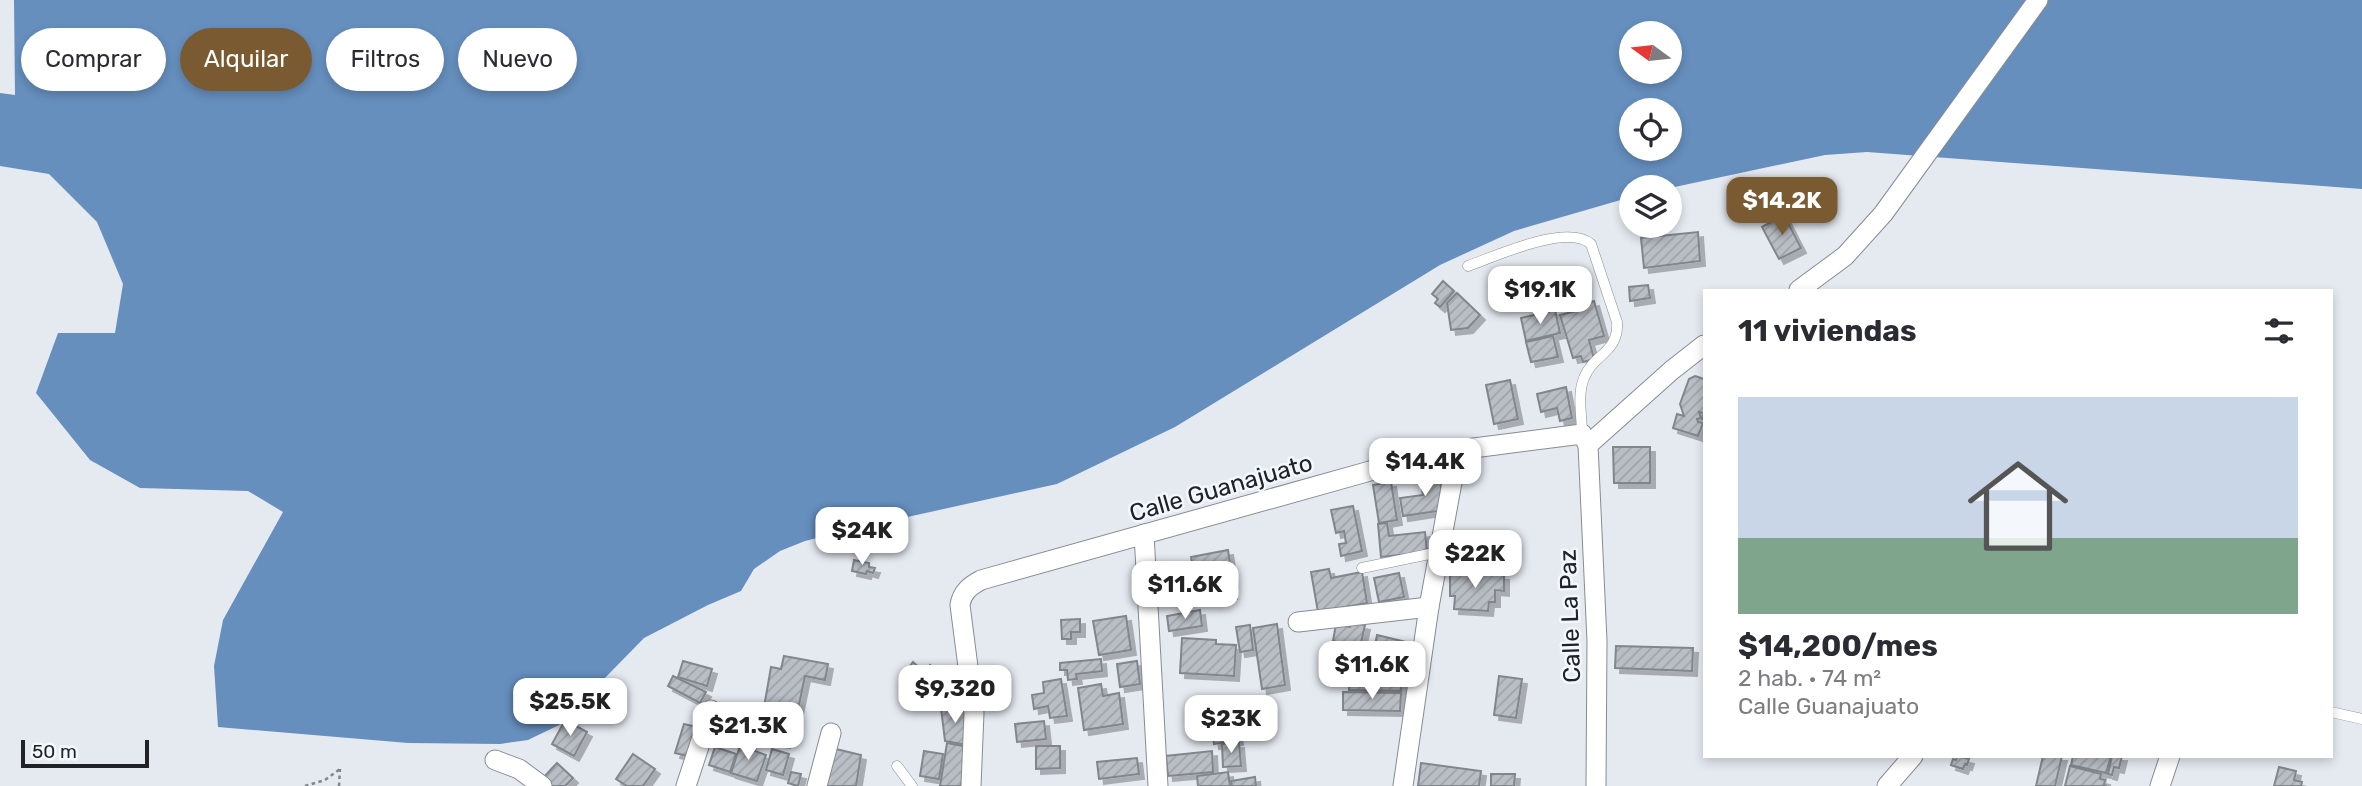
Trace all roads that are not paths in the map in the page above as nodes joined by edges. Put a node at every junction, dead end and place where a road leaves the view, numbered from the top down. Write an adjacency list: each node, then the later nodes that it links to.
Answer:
1 (2038, 0): 3 (street)
2 (1468, 266): 5 (lane)
3 (1800, 289)
4 (1703, 346): 5 (street)
5 (1585, 440): 6 (street, Calle Guanajuato); 27 (street, Calle La Paz)
6 (1458, 450): 7 (street, Calle Guanajuato); 8 (street)
7 (1144, 534): 24 (street, Calle Guanajuato); 25 (street)
8 (1440, 552): 9 (lane); 10 (street)
9 (1362, 568)
10 (1429, 607): 11 (street); 26 (street)
11 (1298, 622)
12 (711, 710): 21 (street)
13 (2333, 712): 14 (lane)
14 (2362, 719)
15 (831, 733): 22 (street)
16 (1911, 758): 28 (street)
17 (2170, 758): 29 (street)
18 (495, 760): 20 (street)
19 (897, 766): 23 (lane)
20 (542, 786)
21 (686, 786)
22 (817, 786)
23 (912, 786)
24 (971, 786)
25 (1158, 786)
26 (1403, 786)
27 (1596, 786)
28 (1887, 786)
29 (2160, 786)

